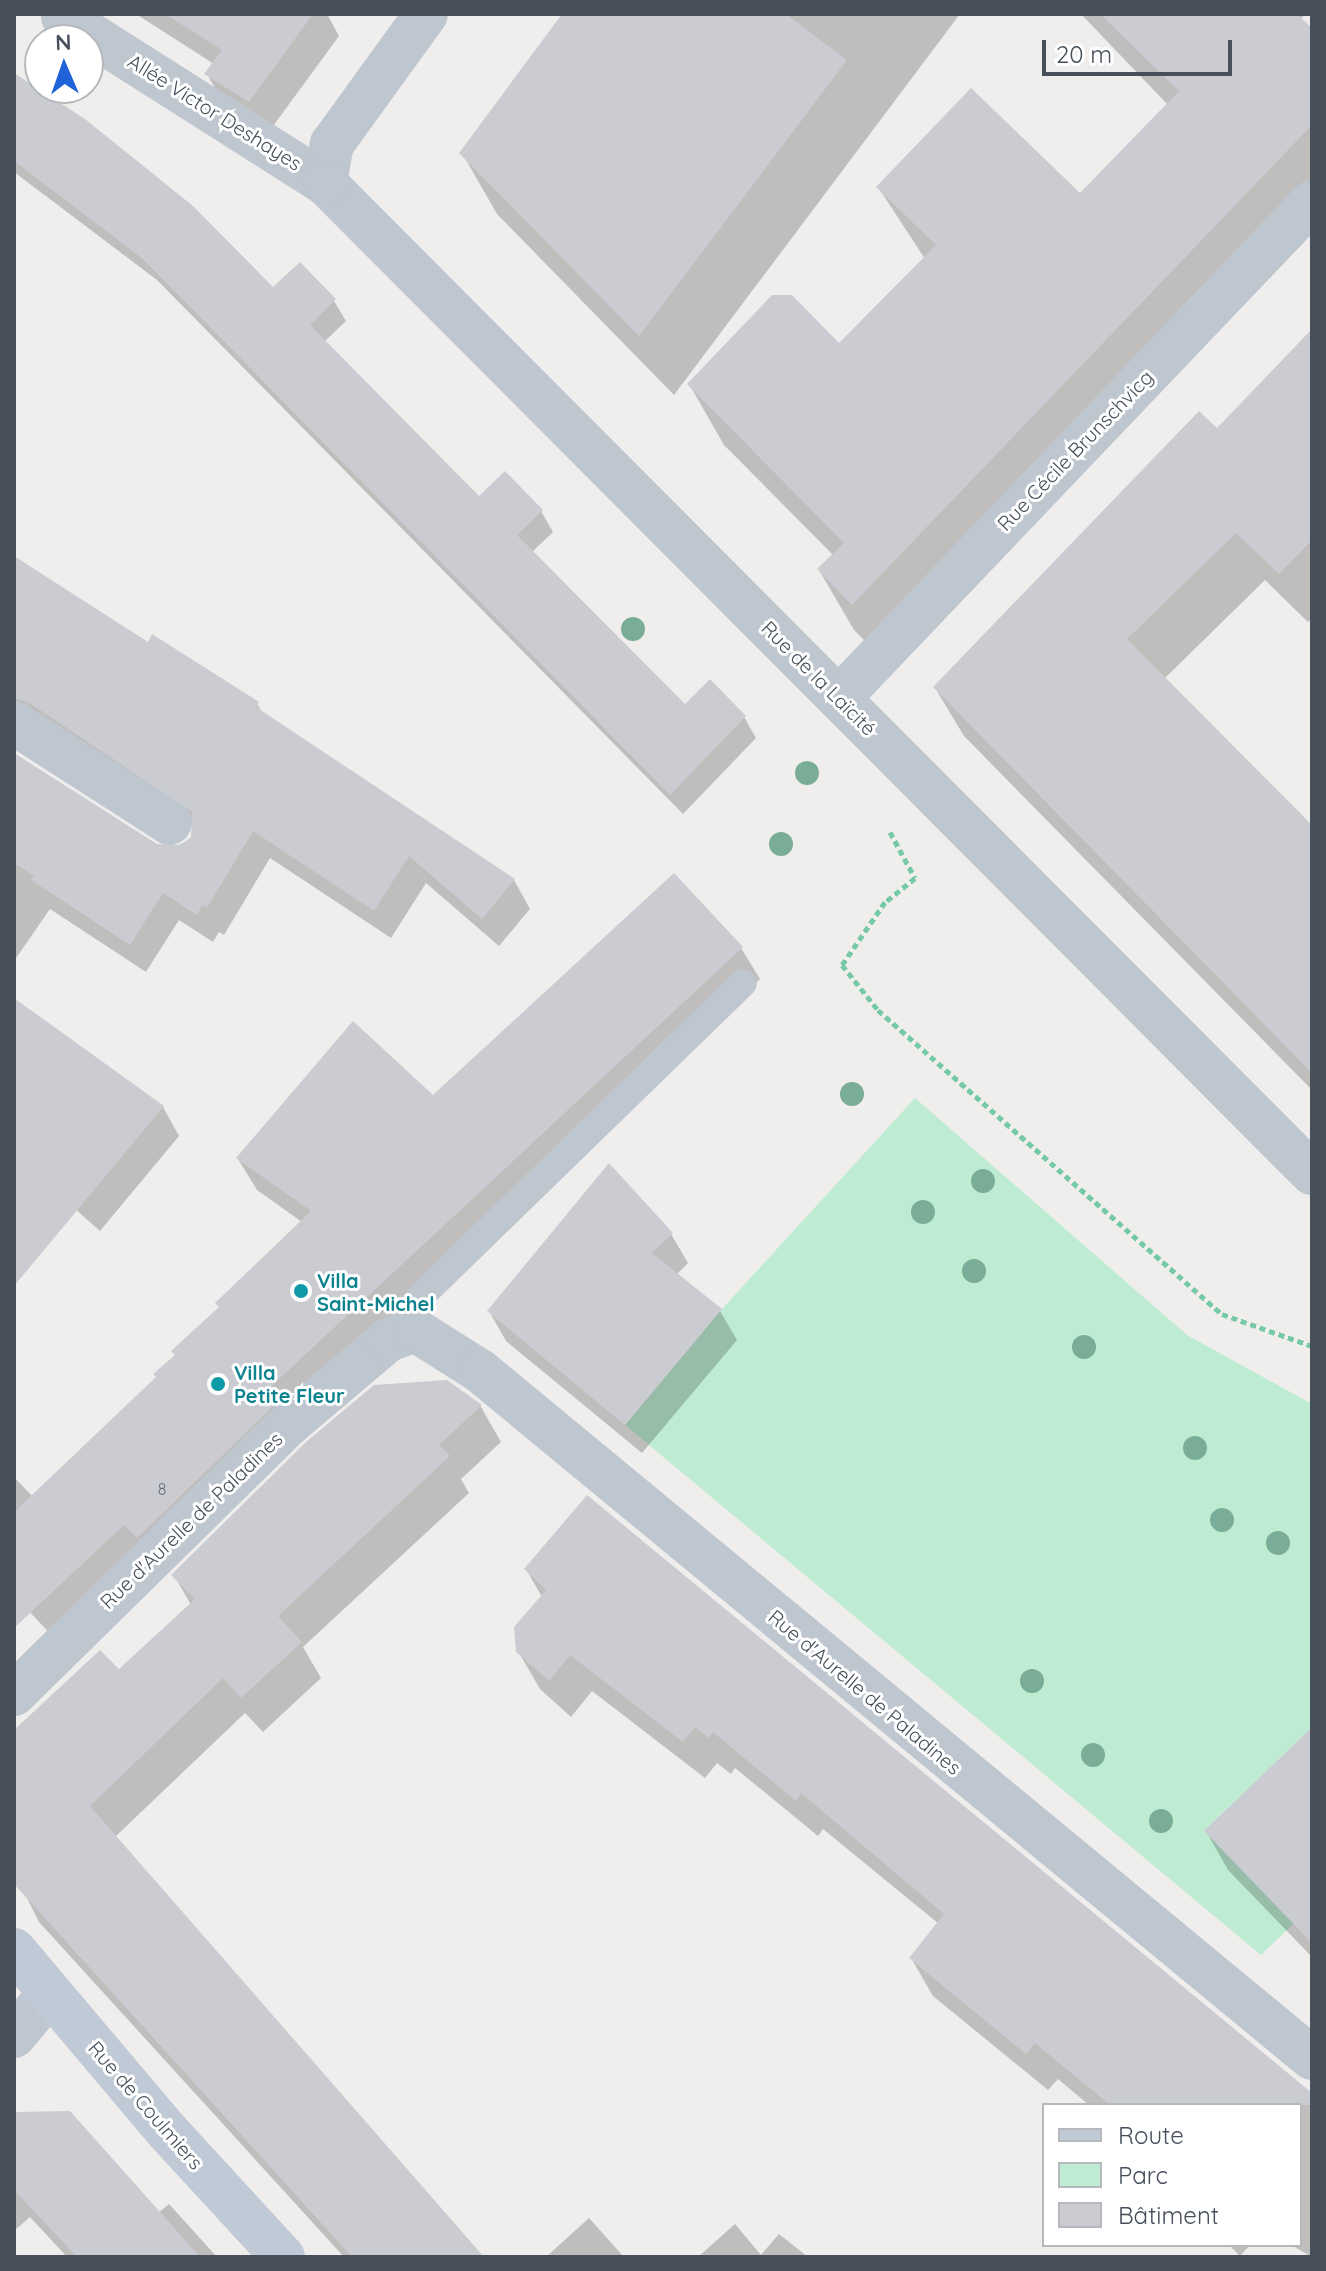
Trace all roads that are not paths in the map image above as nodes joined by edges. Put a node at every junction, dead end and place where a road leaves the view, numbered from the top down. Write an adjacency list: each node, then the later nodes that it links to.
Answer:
1 (426, 14): 3 (street)
2 (63, 17): 3 (street, Allée Victor Deshayes)
3 (325, 183): 5 (street, Rue de la Laïcité)
4 (1312, 202): 5 (street, Rue Cécile Brunschvicg)
5 (839, 698): 9 (street, Rue de la Laïcité)
6 (14, 723): 7 (street)
7 (170, 823)
8 (743, 983): 10 (lane)
9 (1312, 1173)
10 (415, 1330): 11 (street, Rue d'Aurelle de Paladines); 15 (street, Rue d'Aurelle de Paladines)
11 (14, 1694)
12 (14, 1950): 13 (street, Rue de Coulmiers)
13 (49, 1994): 14 (street); 16 (street, Rue de Coulmiers)
14 (14, 2036)
15 (1312, 2058)
16 (283, 2257)

